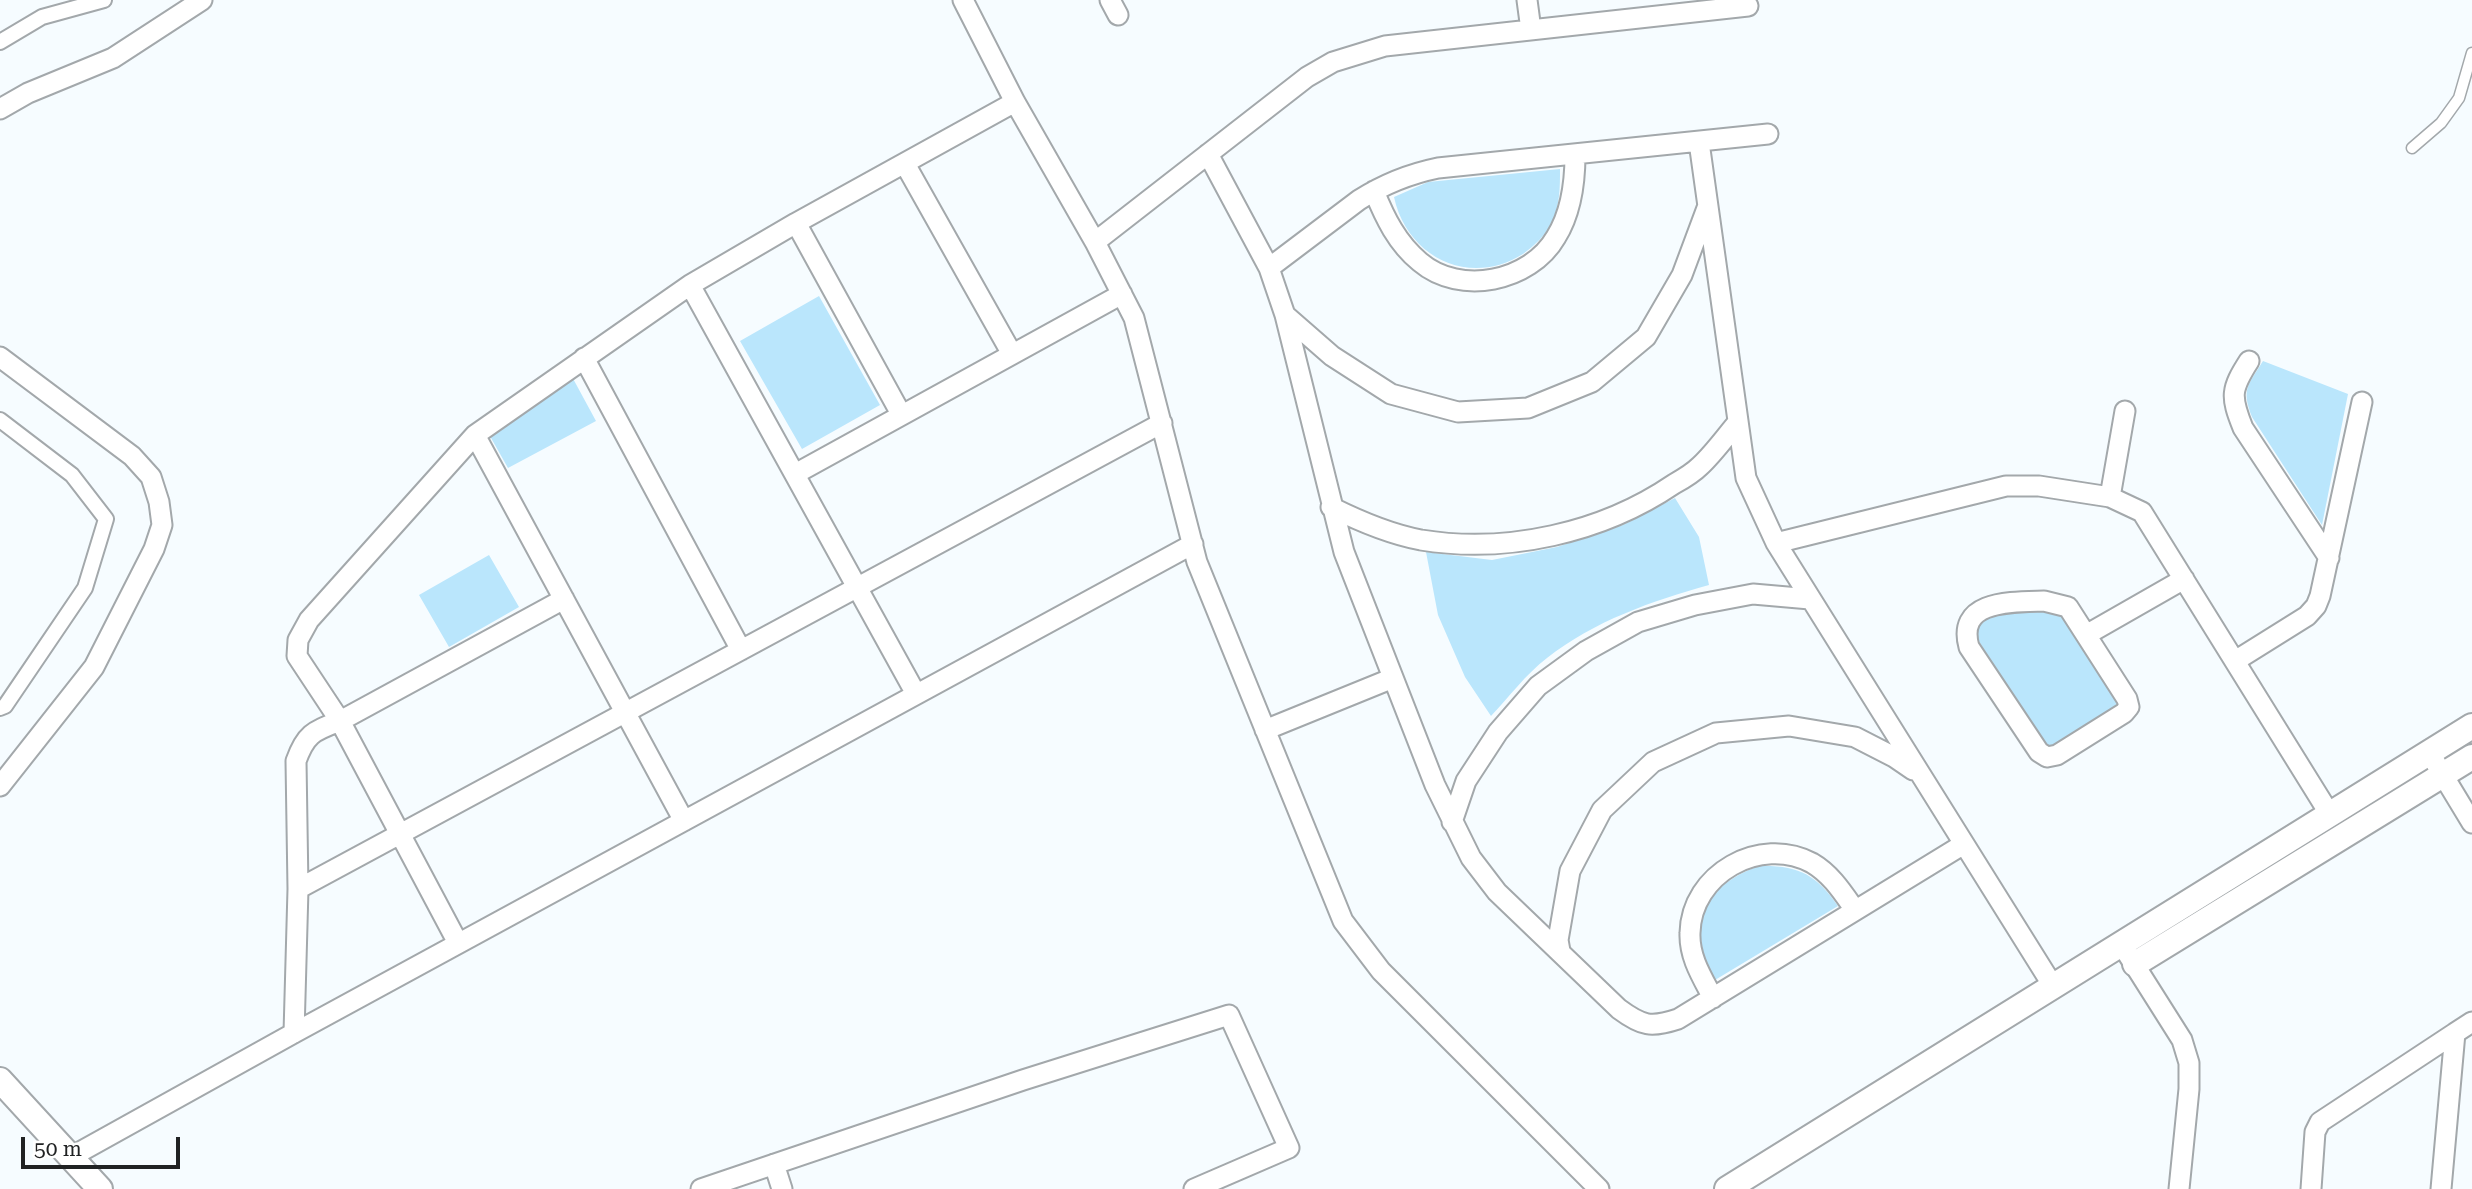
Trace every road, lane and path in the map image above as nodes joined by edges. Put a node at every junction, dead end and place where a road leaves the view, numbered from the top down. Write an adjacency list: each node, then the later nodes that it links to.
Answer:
1 (104, 0): 7 (street)
2 (202, 0): 10 (street)
3 (963, 0): 9 (street)
4 (1528, 0): 6 (street)
5 (1748, 6): 6 (street)
6 (1531, 30): 14 (street)
7 (0, 42)
8 (2472, 53): 13 (lane)
9 (1015, 102): 16 (street); 20 (street)
10 (0, 109)
11 (1768, 134): 12 (street)
12 (1699, 142): 15 (street); 18 (street)
13 (2412, 148)
14 (1208, 154): 20 (street); 21 (street)
15 (1575, 155): 17 (street); 17 (street)
16 (905, 164): 19 (street); 25 (street)
17 (1374, 191): 21 (street)
18 (1708, 205): 24 (street); 33 (street)
19 (796, 223): 22 (street); 31 (street)
20 (1095, 242): 23 (street)
21 (1269, 268): 24 (street)
22 (690, 285): 27 (street); 36 (street)
23 (1122, 294): 25 (street); 34 (street)
24 (1285, 315): 38 (street)
25 (1012, 354): 31 (street)
26 (0, 357): 60 (street)
27 (584, 358): 35 (street); 47 (street)
28 (2249, 361): 41 (street)
29 (2362, 402): 41 (street)
30 (2125, 411): 37 (street)
31 (901, 414): 36 (street)
32 (0, 420): 51 (street)
33 (1738, 422): 38 (street); 39 (street)
34 (1162, 423): 40 (street); 43 (street)
35 (475, 435): 44 (street); 53 (street)
36 (795, 474): 43 (street)
37 (2110, 497): 39 (street); 42 (street)
38 (1331, 507): 49 (street)
39 (1776, 543): 45 (street)
40 (1192, 544): 50 (street); 55 (street)
41 (2329, 558): 48 (street)
42 (2184, 579): 46 (street); 48 (street)
43 (857, 588): 47 (street); 50 (street)
44 (564, 599): 52 (street); 53 (street)
45 (1810, 600): 58 (street); 63 (street)
46 (2086, 635): 46 (street)
47 (741, 650): 52 (street)
48 (2235, 661): 61 (street)
49 (1393, 678): 55 (street); 63 (street)
50 (916, 694): 62 (street)
51 (0, 708)
52 (625, 713): 62 (street); 65 (street)
53 (340, 721): 65 (street); 67 (street)
54 (2472, 726): 56 (street)
55 (1265, 730): 85 (street)
56 (2429, 752): 59 (street); 61 (street)
57 (2472, 757): 59 (street)
58 (1920, 775): 66 (street); 71 (street)
59 (2443, 775): 64 (street); 72 (street)
60 (0, 786)
61 (2329, 813): 70 (street)
62 (684, 821): 69 (street)
63 (1452, 822): 71 (street)
64 (2472, 823)
65 (400, 834): 67 (street); 69 (street)
66 (1964, 844): 68 (street); 73 (street)
67 (298, 889): 76 (street)
68 (1855, 910): 74 (street); 74 (street)
69 (458, 943): 76 (street)
70 (2121, 943): 72 (street); 73 (street)
71 (1560, 950): 74 (street)
72 (2134, 964): 87 (street)
73 (2053, 986): 86 (street)
74 (1713, 998)
75 (2472, 1022): 77 (street)
76 (294, 1032): 79 (street)
77 (2455, 1033): 88 (street); 89 (street)
78 (0, 1080): 79 (street)
79 (69, 1158): 81 (street)
80 (774, 1164): 82 (street); 83 (street); 84 (street)
81 (100, 1189)
82 (701, 1189)
83 (782, 1189)
84 (1194, 1189)
85 (1599, 1189)
86 (1727, 1189)
87 (2179, 1189)
88 (2311, 1189)
89 (2441, 1189)

